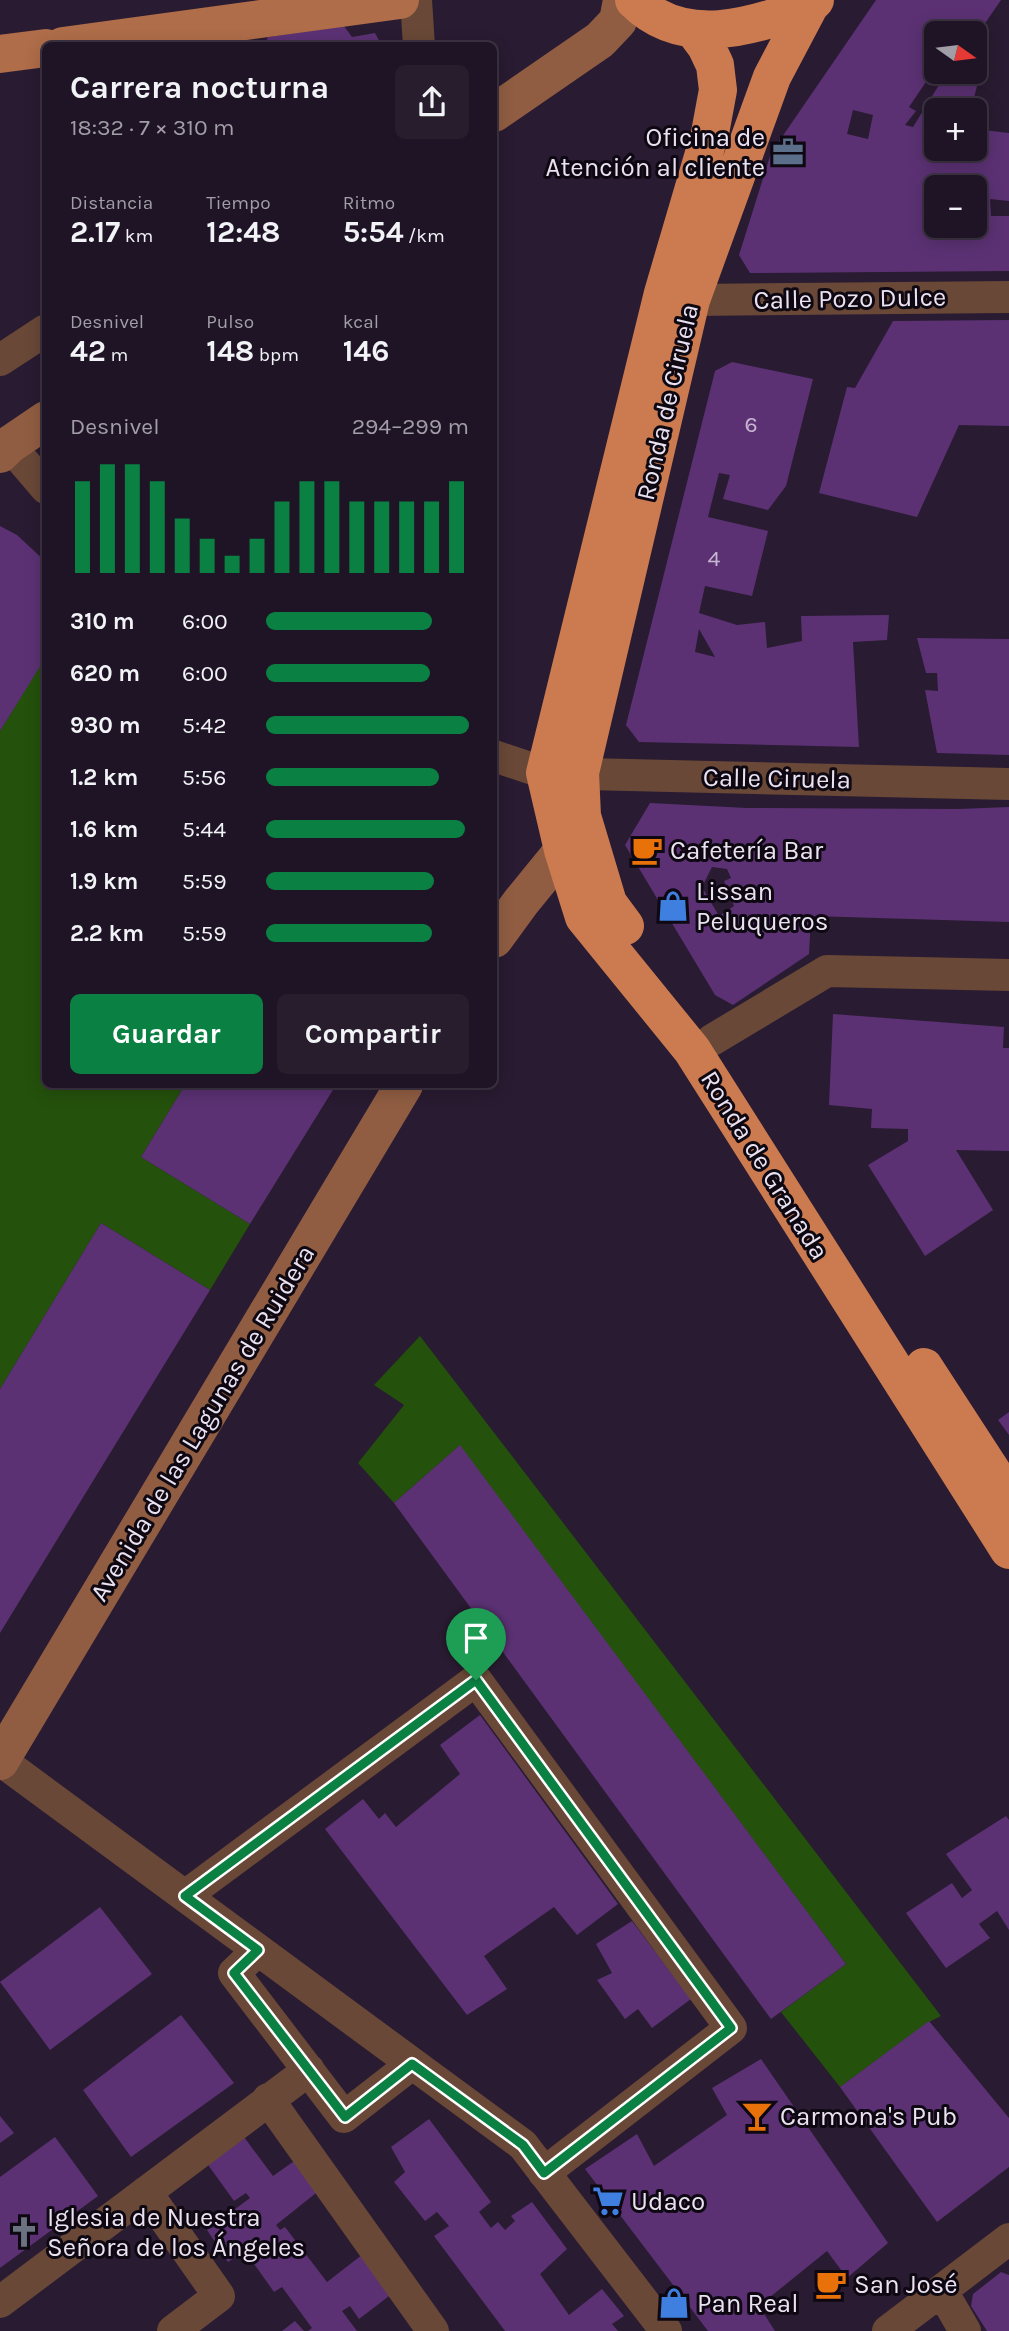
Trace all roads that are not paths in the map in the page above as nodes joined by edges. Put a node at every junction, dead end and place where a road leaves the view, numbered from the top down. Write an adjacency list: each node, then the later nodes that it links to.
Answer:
1 (400, 0): 7 (main road)
2 (416, 0): 8 (street)
3 (622, 0): 11 (main road)
4 (634, 0): 6 (highway)
5 (812, 2): 6 (highway); 13 (highway, Ronda de Ciruela)
6 (694, 30): 20 (highway, Ronda de Ciruela)
7 (92, 42)
8 (419, 42)
9 (42, 49): 10 (main road)
10 (0, 54)
11 (497, 111)
12 (1009, 297): 13 (street, Calle Pozo Dulce)
13 (691, 300): 20 (highway, Ronda de Ciruela)
14 (42, 333): 15 (street)
15 (0, 360)
16 (42, 423): 17 (main road)
17 (4, 449): 18 (street)
18 (42, 484)
19 (497, 757): 20 (street, Calle Ciruela)
20 (562, 773): 21 (street, Calle Ciruela); 22 (highway, Ronda de Ciruela); 23 (highway, Ronda de Granada)
21 (1009, 784)
22 (582, 816): 23 (main road); 26 (highway, Ronda de Granada)
23 (563, 850): 24 (main road); 29 (highway, Ronda de Granada)
24 (497, 935)
25 (1009, 975): 26 (street)
26 (712, 1040): 28 (highway, Ronda de Granada)
27 (402, 1088): 30 (main road, Avenida de las Lagunas de Ruidera)
28 (1009, 1497)
29 (1009, 1550)
30 (0, 1760): 31 (street)
31 (185, 1896): 32 (street); 36 (street)
32 (258, 1950): 33 (street); 34 (street)
33 (412, 2064): 34 (street); 36 (street)
34 (309, 2070): 35 (street)
35 (268, 2099): 37 (street); 42 (street)
36 (544, 2173): 43 (street)
37 (146, 2192): 40 (street); 41 (street)
38 (1009, 2239): 39 (street)
39 (942, 2291): 44 (street); 45 (street)
40 (0, 2302)
41 (173, 2331)
42 (433, 2331)
43 (666, 2331)
44 (888, 2331)
45 (965, 2331)

